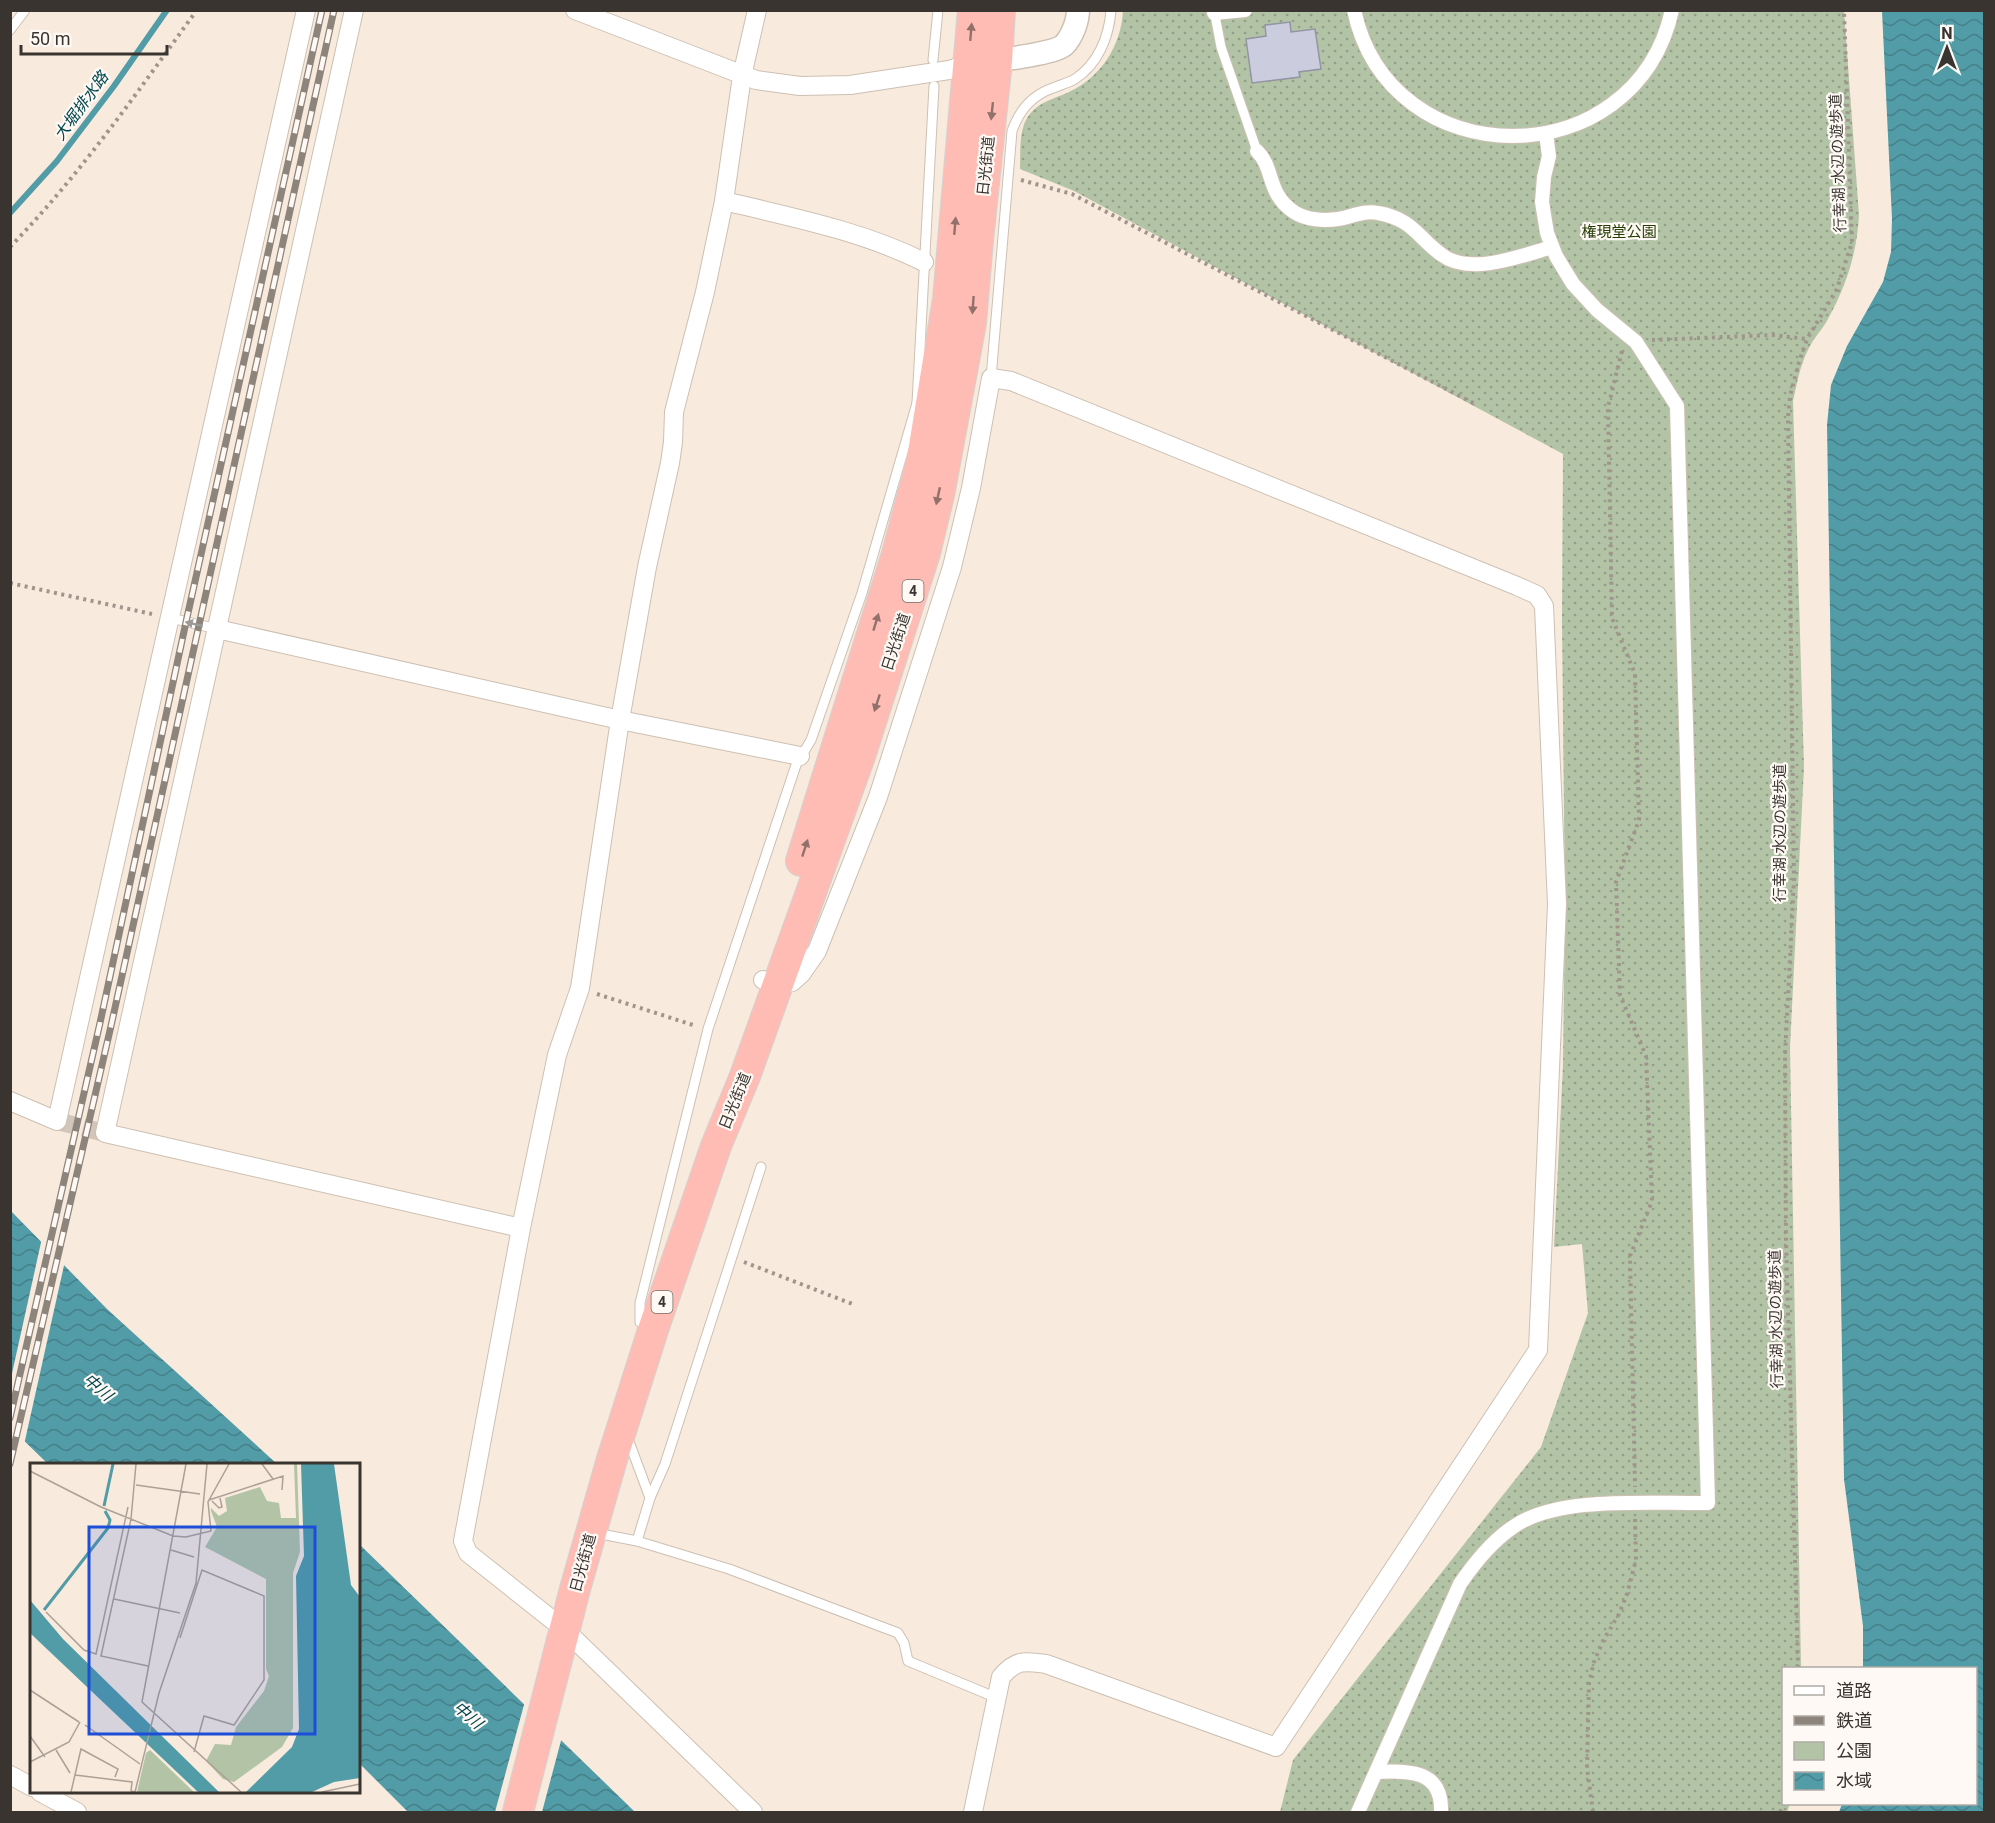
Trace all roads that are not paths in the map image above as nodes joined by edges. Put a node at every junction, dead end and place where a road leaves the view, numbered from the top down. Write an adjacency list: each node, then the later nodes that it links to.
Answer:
1 (25, 10): 15 (lane)
2 (306, 10): 27 (street)
3 (354, 10): 28 (street)
4 (575, 10): 18 (street)
5 (757, 10): 18 (street)
6 (938, 10): 16 (lane)
7 (973, 10): 17 (highway, 日光街道 / 4, one-way to 7)
8 (1000, 10): 17 (highway, 日光街道 / 4)
9 (1078, 10): 17 (street)
10 (1112, 10): 25 (lane)
11 (1245, 10): 14 (street)
12 (1354, 10): 20 (street)
13 (1672, 10): 20 (street)
14 (1214, 12): 21 (lane)
15 (10, 30)
16 (933, 60)
17 (983, 62): 18 (street); 26 (highway, 日光街道 / 4, one-way to 17); 31 (highway, 日光街道 / 4, one-way to 31)
18 (742, 76): 22 (street)
19 (934, 86): 24 (lane)
20 (1546, 134): 23 (street)
21 (1257, 151): 23 (street)
22 (724, 201): 24 (street); 29 (street)
23 (1552, 247): 42 (street)
24 (924, 262): 26 (lane)
25 (991, 378): 31 (street); 41 (street)
26 (924, 405): 30 (lane); 31 (highway, 日光街道 / 4, one-way to 26)
27 (171, 618): 28 (lane, one-way to 27); 32 (street)
28 (217, 629): 29 (street); 34 (street)
29 (620, 720): 30 (street); 34 (street)
30 (800, 756): 35 (lane)
31 (770, 983): 35 (highway, 日光街道 / 4)
32 (10, 1101)
33 (761, 1167): 37 (lane)
34 (521, 1227): 40 (street)
35 (654, 1327): 36 (highway, 日光街道 / 4)
36 (623, 1424): 37 (lane); 38 (highway, 日光街道 / 4)
37 (650, 1498): 39 (lane)
38 (591, 1532): 39 (lane); 40 (highway, 日光街道 / 4)
39 (637, 1540): 41 (lane)
40 (566, 1630): 47 (highway, 日光街道 / 4); 48 (street)
41 (996, 1698): 49 (street)
42 (1376, 1772): 50 (street); 51 (street)
43 (10, 1774): 44 (street)
44 (30, 1785)
45 (44, 1793): 46 (street)
46 (77, 1812)
47 (518, 1812)
48 (753, 1812)
49 (973, 1812)
50 (1358, 1812)
51 (1441, 1812)

